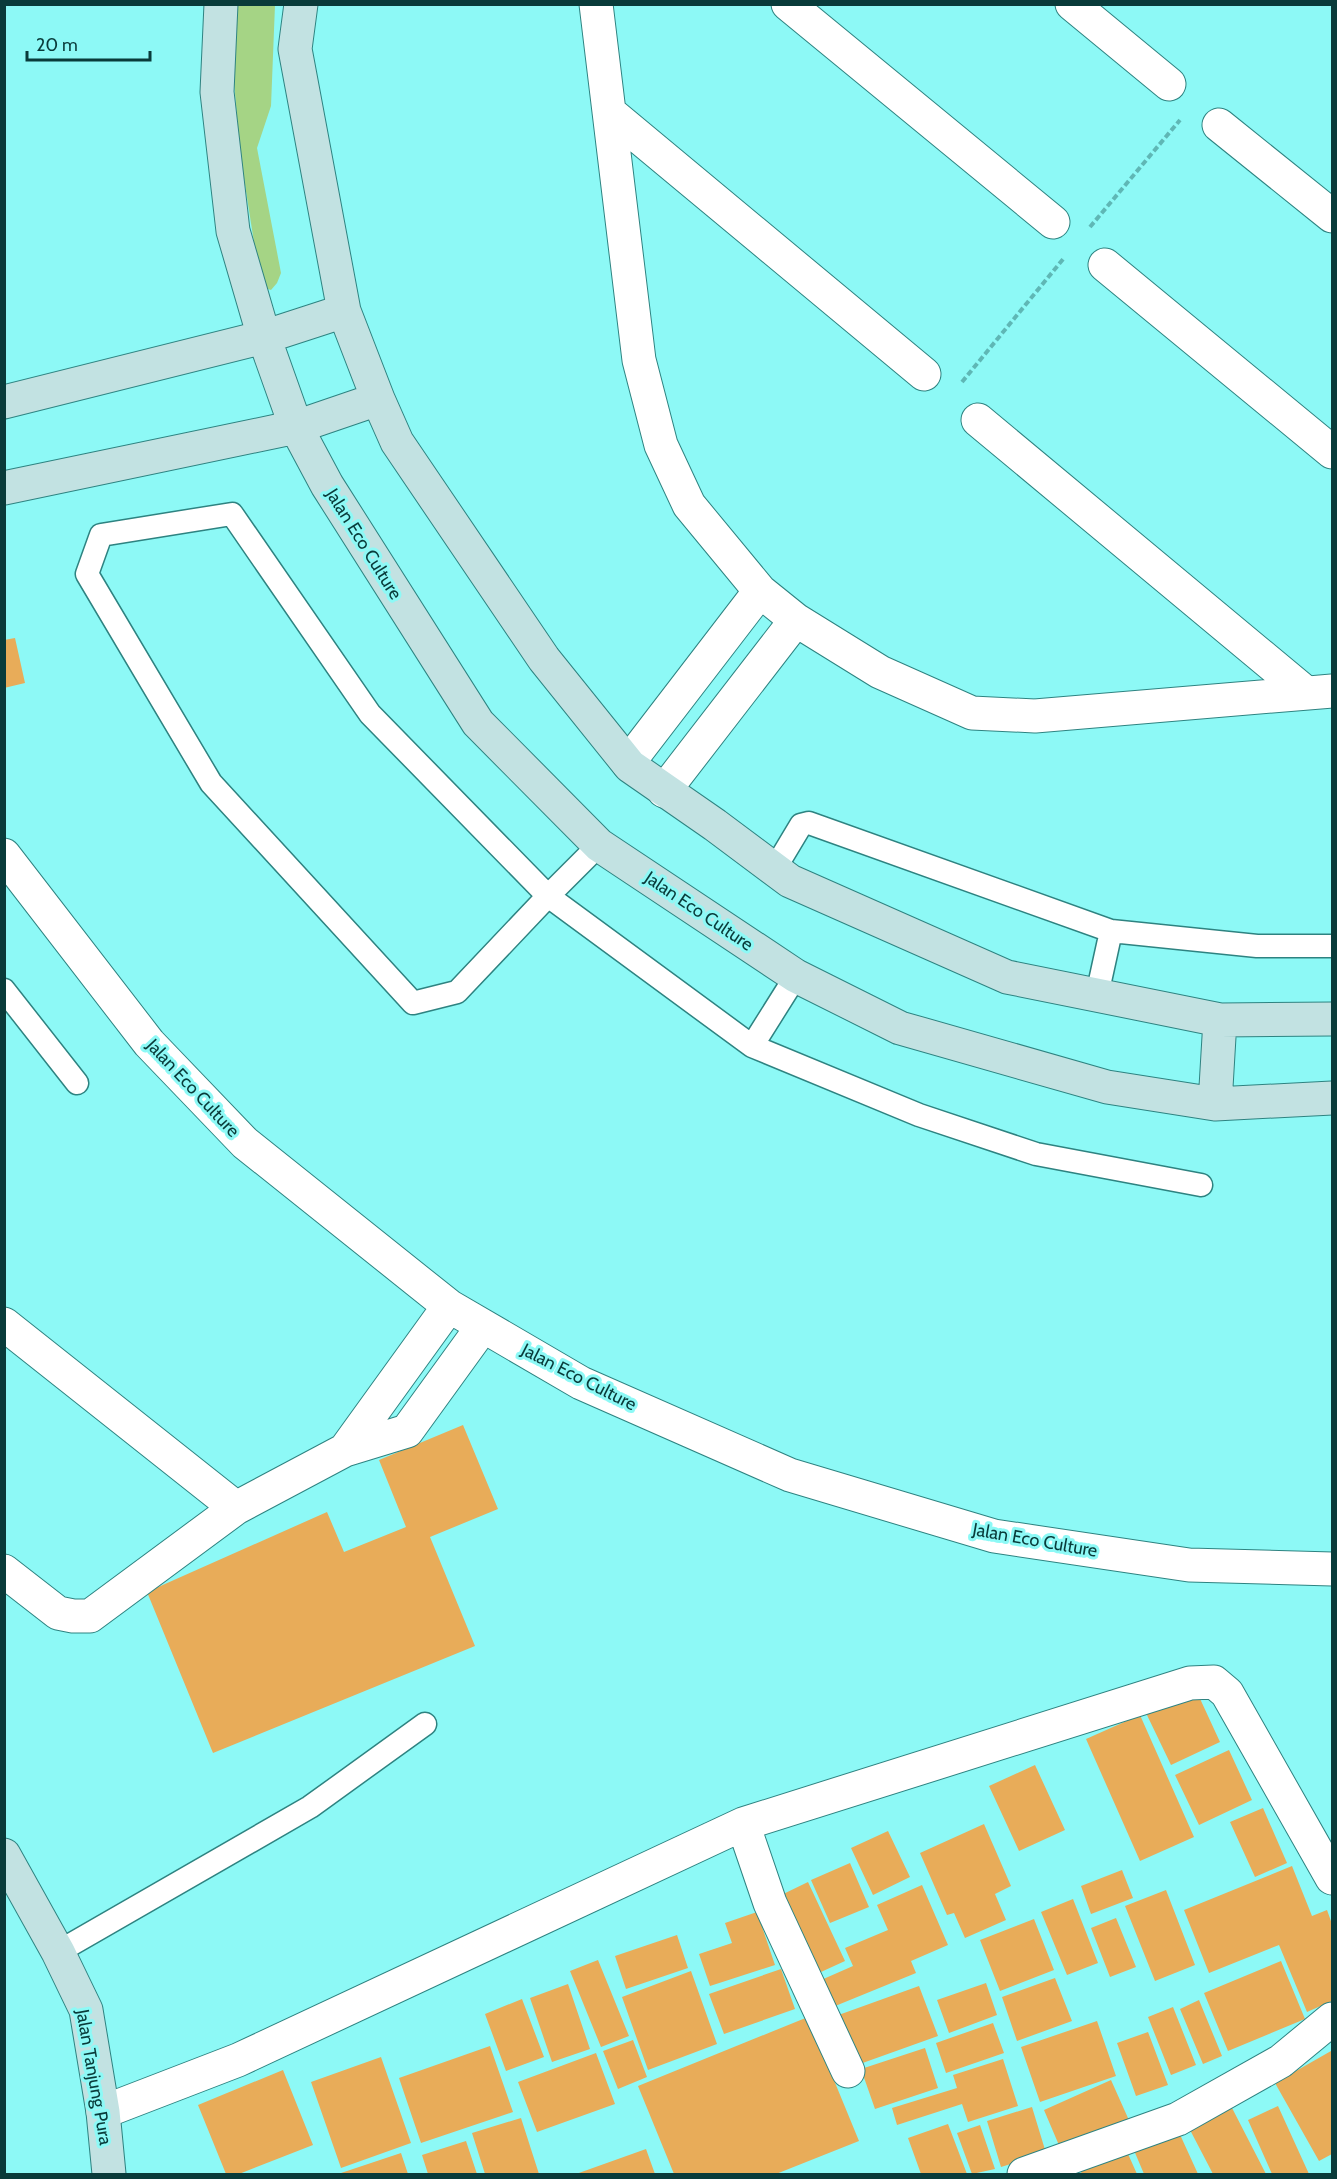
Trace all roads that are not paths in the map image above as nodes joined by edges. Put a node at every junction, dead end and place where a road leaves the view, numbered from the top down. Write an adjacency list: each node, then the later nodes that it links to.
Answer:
1 (221, 4): 13 (street, Jalan Eco Culture)
2 (301, 4): 12 (street)
3 (596, 4): 7 (street)
4 (788, 4): 10 (street)
5 (1072, 4): 6 (street)
6 (1169, 84)
7 (609, 112): 14 (street); 21 (street)
8 (1220, 125): 9 (street)
9 (1332, 216)
10 (1053, 222)
11 (1105, 265): 19 (street)
12 (344, 311): 13 (street); 15 (street)
13 (264, 337): 16 (street); 18 (street, Jalan Eco Culture)
14 (924, 374)
15 (378, 399): 18 (street); 24 (street)
16 (4, 402)
17 (978, 420): 23 (street)
18 (296, 427): 20 (street); 26 (street, Jalan Eco Culture)
19 (1332, 452)
20 (4, 488)
21 (760, 591): 22 (street); 24 (street)
22 (796, 620): 23 (street); 25 (street)
23 (1319, 692)
24 (628, 763): 25 (street)
25 (664, 790): 28 (street)
26 (599, 845): 29 (lane); 32 (street, Jalan Eco Culture)
27 (4, 855): 42 (street, Jalan Eco Culture)
28 (774, 870): 30 (lane); 34 (street)
29 (548, 896): 29 (lane); 37 (lane)
30 (1111, 931): 31 (lane); 34 (lane)
31 (1332, 946)
32 (796, 976): 37 (lane); 40 (street, Jalan Eco Culture)
33 (4, 990): 38 (lane)
34 (1097, 995): 36 (street)
35 (1332, 1019): 36 (street)
36 (1220, 1020): 40 (street)
37 (752, 1046): 41 (lane)
38 (77, 1083)
39 (1332, 1098): 40 (street, Jalan Eco Culture)
40 (1215, 1104)
41 (1201, 1185)
42 (449, 1306): 44 (street, Jalan Eco Culture); 45 (street)
43 (4, 1324): 46 (street)
44 (483, 1326): 45 (street); 47 (street, Jalan Eco Culture)
45 (345, 1450): 46 (street)
46 (236, 1508): 48 (street)
47 (1332, 1569)
48 (4, 1571)
49 (425, 1724): 53 (lane)
50 (743, 1824): 52 (street); 55 (street); 56 (street)
51 (4, 1855): 53 (street, Jalan Tanjung Pura)
52 (1332, 1878)
53 (58, 1952): 56 (street, Jalan Tanjung Pura)
54 (1332, 2019): 58 (street)
55 (848, 2071)
56 (103, 2112): 57 (street, Jalan Tanjung Pura)
57 (109, 2175)
58 (1024, 2175)

